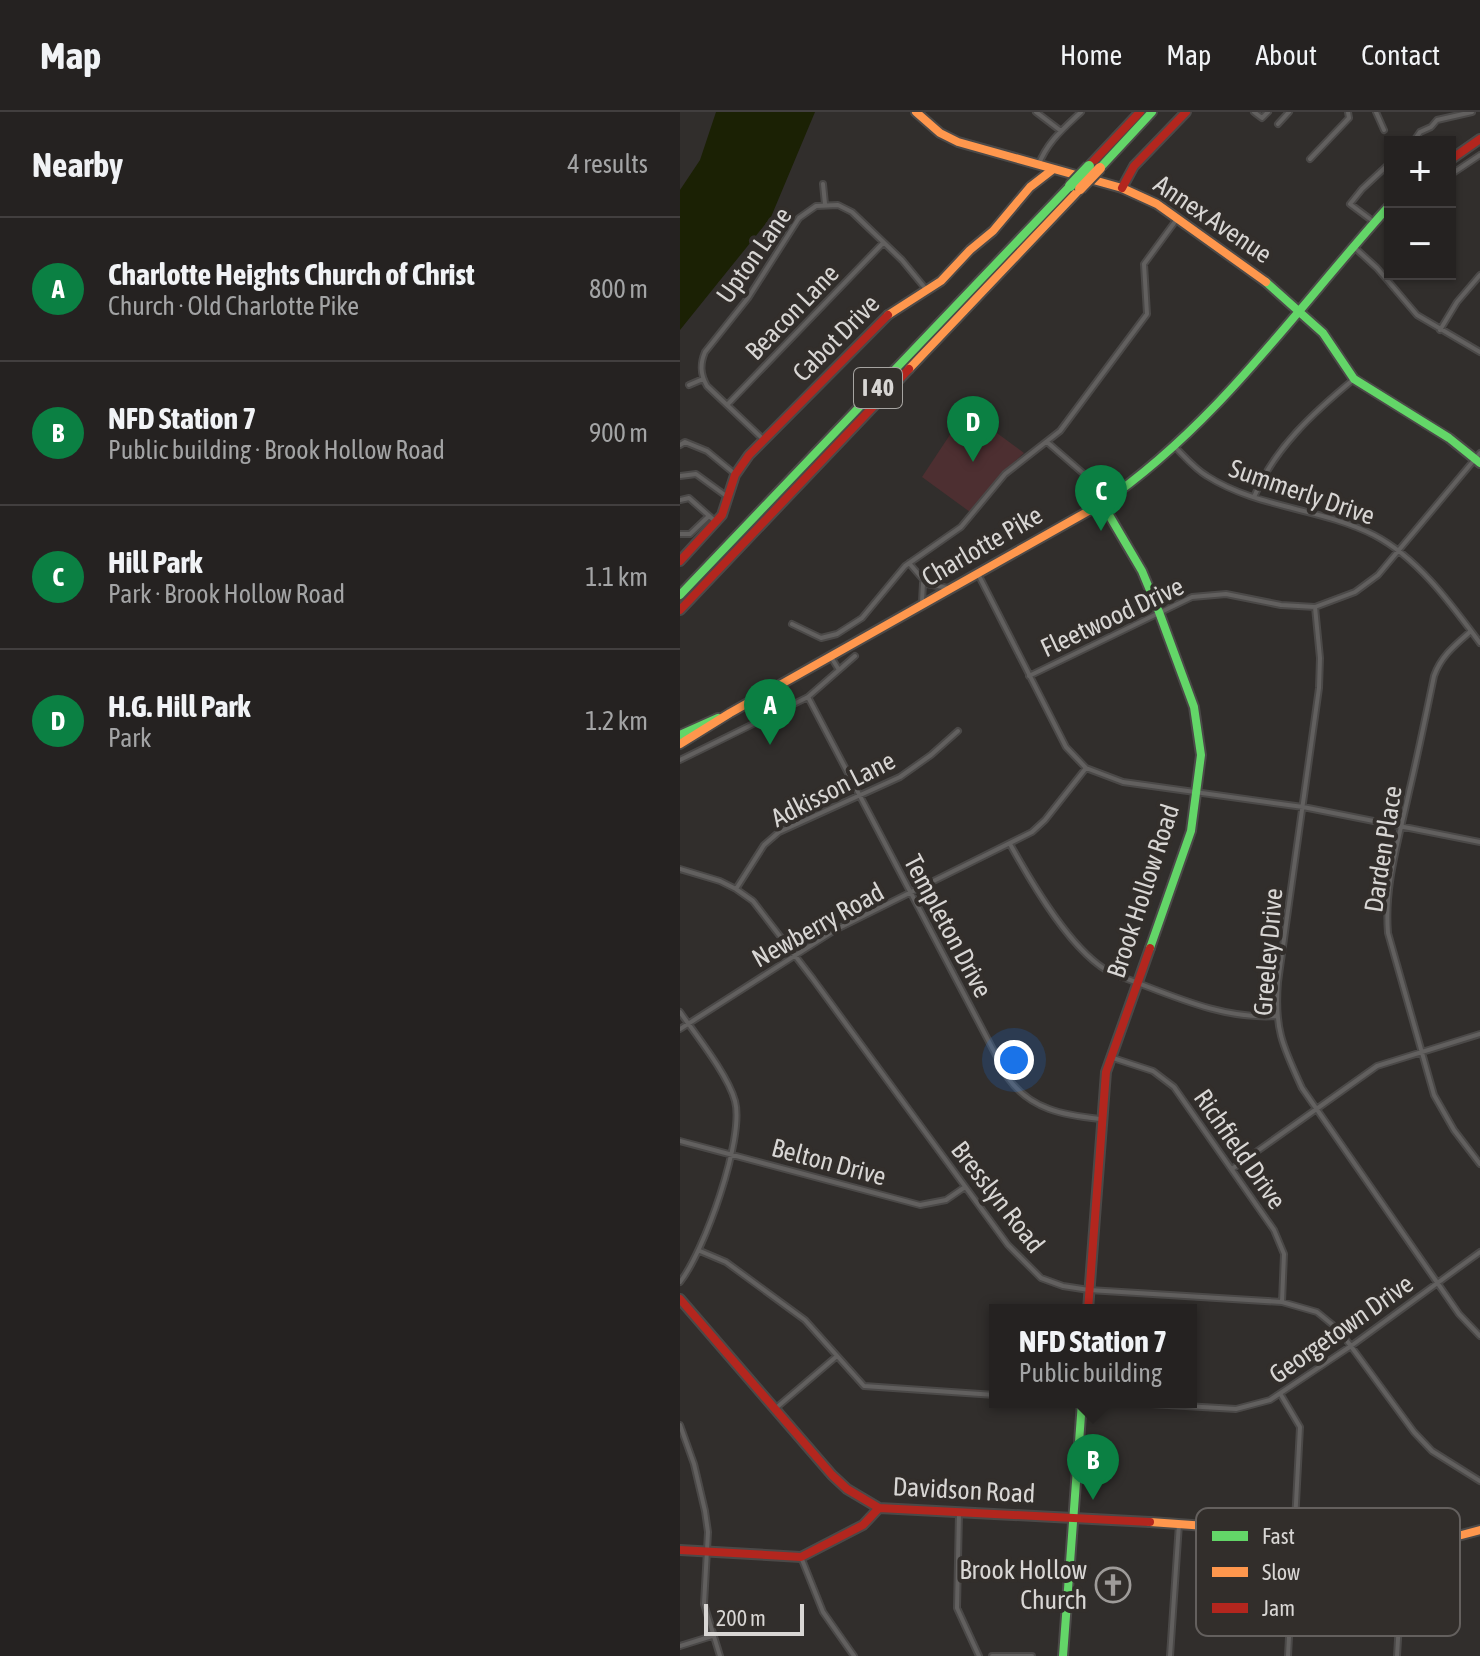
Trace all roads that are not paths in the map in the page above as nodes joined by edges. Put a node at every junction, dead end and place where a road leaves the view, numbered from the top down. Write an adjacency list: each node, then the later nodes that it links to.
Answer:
1 (916, 112): 21 (main road, Annex Avenue)
2 (1036, 112): 15 (street)
3 (1081, 112): 15 (street)
4 (1140, 112): 22 (main road, I 40)
5 (1152, 112): 22 (main road, I 40)
6 (1186, 112): 28 (main road)
7 (1254, 112): 8 (street)
8 (1268, 112)
9 (1289, 112): 13 (street)
10 (1348, 112): 20 (street)
11 (1376, 112): 14 (street)
12 (1472, 112): 16 (street)
13 (1278, 124)
14 (1384, 130)
15 (1061, 131): 21 (street)
16 (1417, 136)
17 (1480, 139): 18 (main road)
18 (1456, 155)
19 (1480, 155): 25 (street)
20 (1310, 159)
21 (1038, 166): 24 (main road, Annex Avenue)
22 (1094, 167): 27 (main road, I 40, bridge)
23 (1384, 168): 32 (street)
24 (1052, 170): 28 (main road, Annex Avenue); 36 (main road, Cabot Drive)
25 (1456, 171)
26 (823, 184): 29 (street)
27 (1075, 187): 63 (main road, I 40); 67 (main road, I 40)
28 (1122, 188): 31 (main road, Annex Avenue)
29 (825, 204): 33 (street, Upton Lane); 40 (street, Upton Lane)
30 (1387, 208): 32 (main road, Charlotte Pike)
31 (1178, 217): 37 (main road, Annex Avenue); 45 (street)
32 (1374, 222): 34 (main road, Charlotte Pike)
33 (883, 243): 36 (street, Upton Lane); 43 (street, Beacon Lane)
34 (1353, 246): 37 (main road, Charlotte Pike); 38 (street)
35 (1480, 275): 38 (street)
36 (927, 290): 44 (main road, Cabot Drive)
37 (1299, 311): 41 (main road, Annex Avenue); 47 (main road, Charlotte Pike)
38 (1440, 330): 39 (street)
39 (1480, 352)
40 (703, 379): 42 (street); 43 (street)
41 (1354, 379): 48 (main road, Annex Avenue); 51 (street)
42 (689, 385)
43 (727, 405): 44 (street)
44 (765, 441): 49 (main road, Cabot Drive)
45 (1047, 442): 54 (street); 59 (street)
46 (680, 445): 49 (street)
47 (1175, 447): 51 (street, Summerly Drive); 54 (main road, Charlotte Pike)
48 (1478, 458): 57 (street, Fleetwood Drive)
49 (735, 474): 52 (main road, Cabot Drive)
50 (680, 476): 52 (street)
51 (1254, 497): 57 (street, Summerly Drive)
52 (729, 498): 55 (main road, Cabot Drive)
53 (680, 500): 55 (street)
54 (1102, 503): 60 (main road, Charlotte Pike); 68 (main road, Brook Hollow Road)
55 (712, 519): 56 (street); 58 (main road, Cabot Drive)
56 (680, 534)
57 (1398, 552): 66 (street, Fleetwood Drive); 70 (street, Summerly Drive)
58 (680, 561)
59 (909, 563): 61 (street); 69 (street)
60 (978, 574): 62 (main road, Charlotte Pike); 75 (street)
61 (925, 582): 62 (street); 64 (street); 65 (street)
62 (954, 588): 64 (main road, Charlotte Pike)
63 (680, 595)
64 (936, 598): 65 (main road, Charlotte Pike)
65 (921, 606): 73 (main road, Charlotte Pike)
66 (1315, 607): 68 (street, Fleetwood Drive); 85 (street, Greeley Drive)
67 (681, 610)
68 (1159, 612): 75 (street, Fleetwood Drive); 83 (main road, Brook Hollow Road)
69 (792, 624)
70 (1471, 631): 71 (street, Summerly Drive); 86 (street, Darden Place)
71 (1480, 643)
72 (855, 656): 74 (street)
73 (831, 657): 74 (street); 77 (main road, Charlotte Pike)
74 (839, 670): 76 (street)
75 (1029, 676): 82 (street)
76 (808, 697): 81 (street); 84 (street, Templeton Drive)
77 (730, 713): 79 (main road, Charlotte Pike); 80 (main road, Charlotte Pike)
78 (958, 731): 84 (street, Adkisson Lane)
79 (680, 735)
80 (680, 744)
81 (680, 760)
82 (1086, 768): 83 (street); 88 (street, Newberry Road)
83 (1197, 792): 85 (street); 93 (main road, Brook Hollow Road)
84 (858, 795): 90 (street, Adkisson Lane); 91 (street, Templeton Drive)
85 (1303, 807): 86 (street); 95 (street, Greeley Drive)
86 (1402, 825): 87 (street); 99 (street, Darden Place)
87 (1480, 842)
88 (1010, 844): 91 (street, Newberry Road); 93 (street)
89 (680, 869): 90 (street, Bresslyn Road)
90 (736, 889): 92 (street, Bresslyn Road)
91 (910, 894): 92 (street, Newberry Road); 102 (street, Templeton Drive)
92 (794, 955): 96 (street, Newberry Road); 107 (street, Bresslyn Road)
93 (1137, 982): 95 (street); 100 (main road, Brook Hollow Road)
94 (680, 1012): 96 (street)
95 (1277, 1016): 101 (street, Greeley Drive)
96 (689, 1024): 97 (street, Newberry Road); 104 (street)
97 (680, 1029)
98 (1480, 1034): 99 (street)
99 (1421, 1051): 101 (street); 105 (street, Darden Place)
100 (1110, 1057): 102 (main road, Brook Hollow Road); 106 (street, Richfield Drive)
101 (1316, 1108): 106 (street); 111 (street, Greeley Drive)
102 (1100, 1119): 112 (main road, Brook Hollow Road)
103 (680, 1141): 104 (street, Belton Drive)
104 (730, 1154): 107 (street, Belton Drive); 108 (street)
105 (1480, 1164)
106 (1232, 1169): 114 (street, Richfield Drive)
107 (965, 1187): 112 (street, Bresslyn Road)
108 (700, 1251): 110 (street); 118 (street)
109 (1480, 1252): 111 (street, Georgetown Drive)
110 (680, 1282)
111 (1438, 1284): 116 (street, Greeley Drive); 117 (street, Georgetown Drive)
112 (1089, 1290): 114 (street, Bresslyn Road); 115 (main road, Brook Hollow Road)
113 (680, 1299): 123 (main road, Davidson Road)
114 (1282, 1302): 117 (street, Bresslyn Road)
115 (1088, 1304)
116 (1480, 1336)
117 (1351, 1346): 120 (street, Georgetown Drive); 125 (street, Bresslyn Road)
118 (837, 1356): 119 (street); 123 (street)
119 (989, 1395)
120 (1281, 1395): 121 (street, Georgetown Drive); 127 (street)
121 (1197, 1407)
122 (1082, 1408): 129 (main road)
123 (774, 1409): 126 (main road, Davidson Road)
124 (680, 1425): 135 (street)
125 (1480, 1481)
126 (879, 1508): 128 (main road, Davidson Road); 136 (main road)
127 (1295, 1508)
128 (959, 1513): 129 (main road, Davidson Road); 143 (street)
129 (1073, 1517): 130 (main road, Davidson Road); 146 (main road)
130 (1179, 1524): 131 (main road, Davidson Road); 147 (street)
131 (1196, 1525)
132 (1480, 1530): 133 (main road, Davidson Road)
133 (1460, 1535)
134 (680, 1550): 135 (main road)
135 (707, 1552): 136 (main road); 137 (street)
136 (801, 1557): 142 (street)
137 (713, 1636): 140 (street); 141 (street)
138 (1289, 1636): 148 (street)
139 (1398, 1636): 149 (street)
140 (680, 1646)
141 (720, 1656)
142 (854, 1656)
143 (979, 1656)
144 (992, 1656): 145 (street)
145 (1032, 1656)
146 (1063, 1656)
147 (1170, 1656)
148 (1288, 1656)
149 (1397, 1656)

